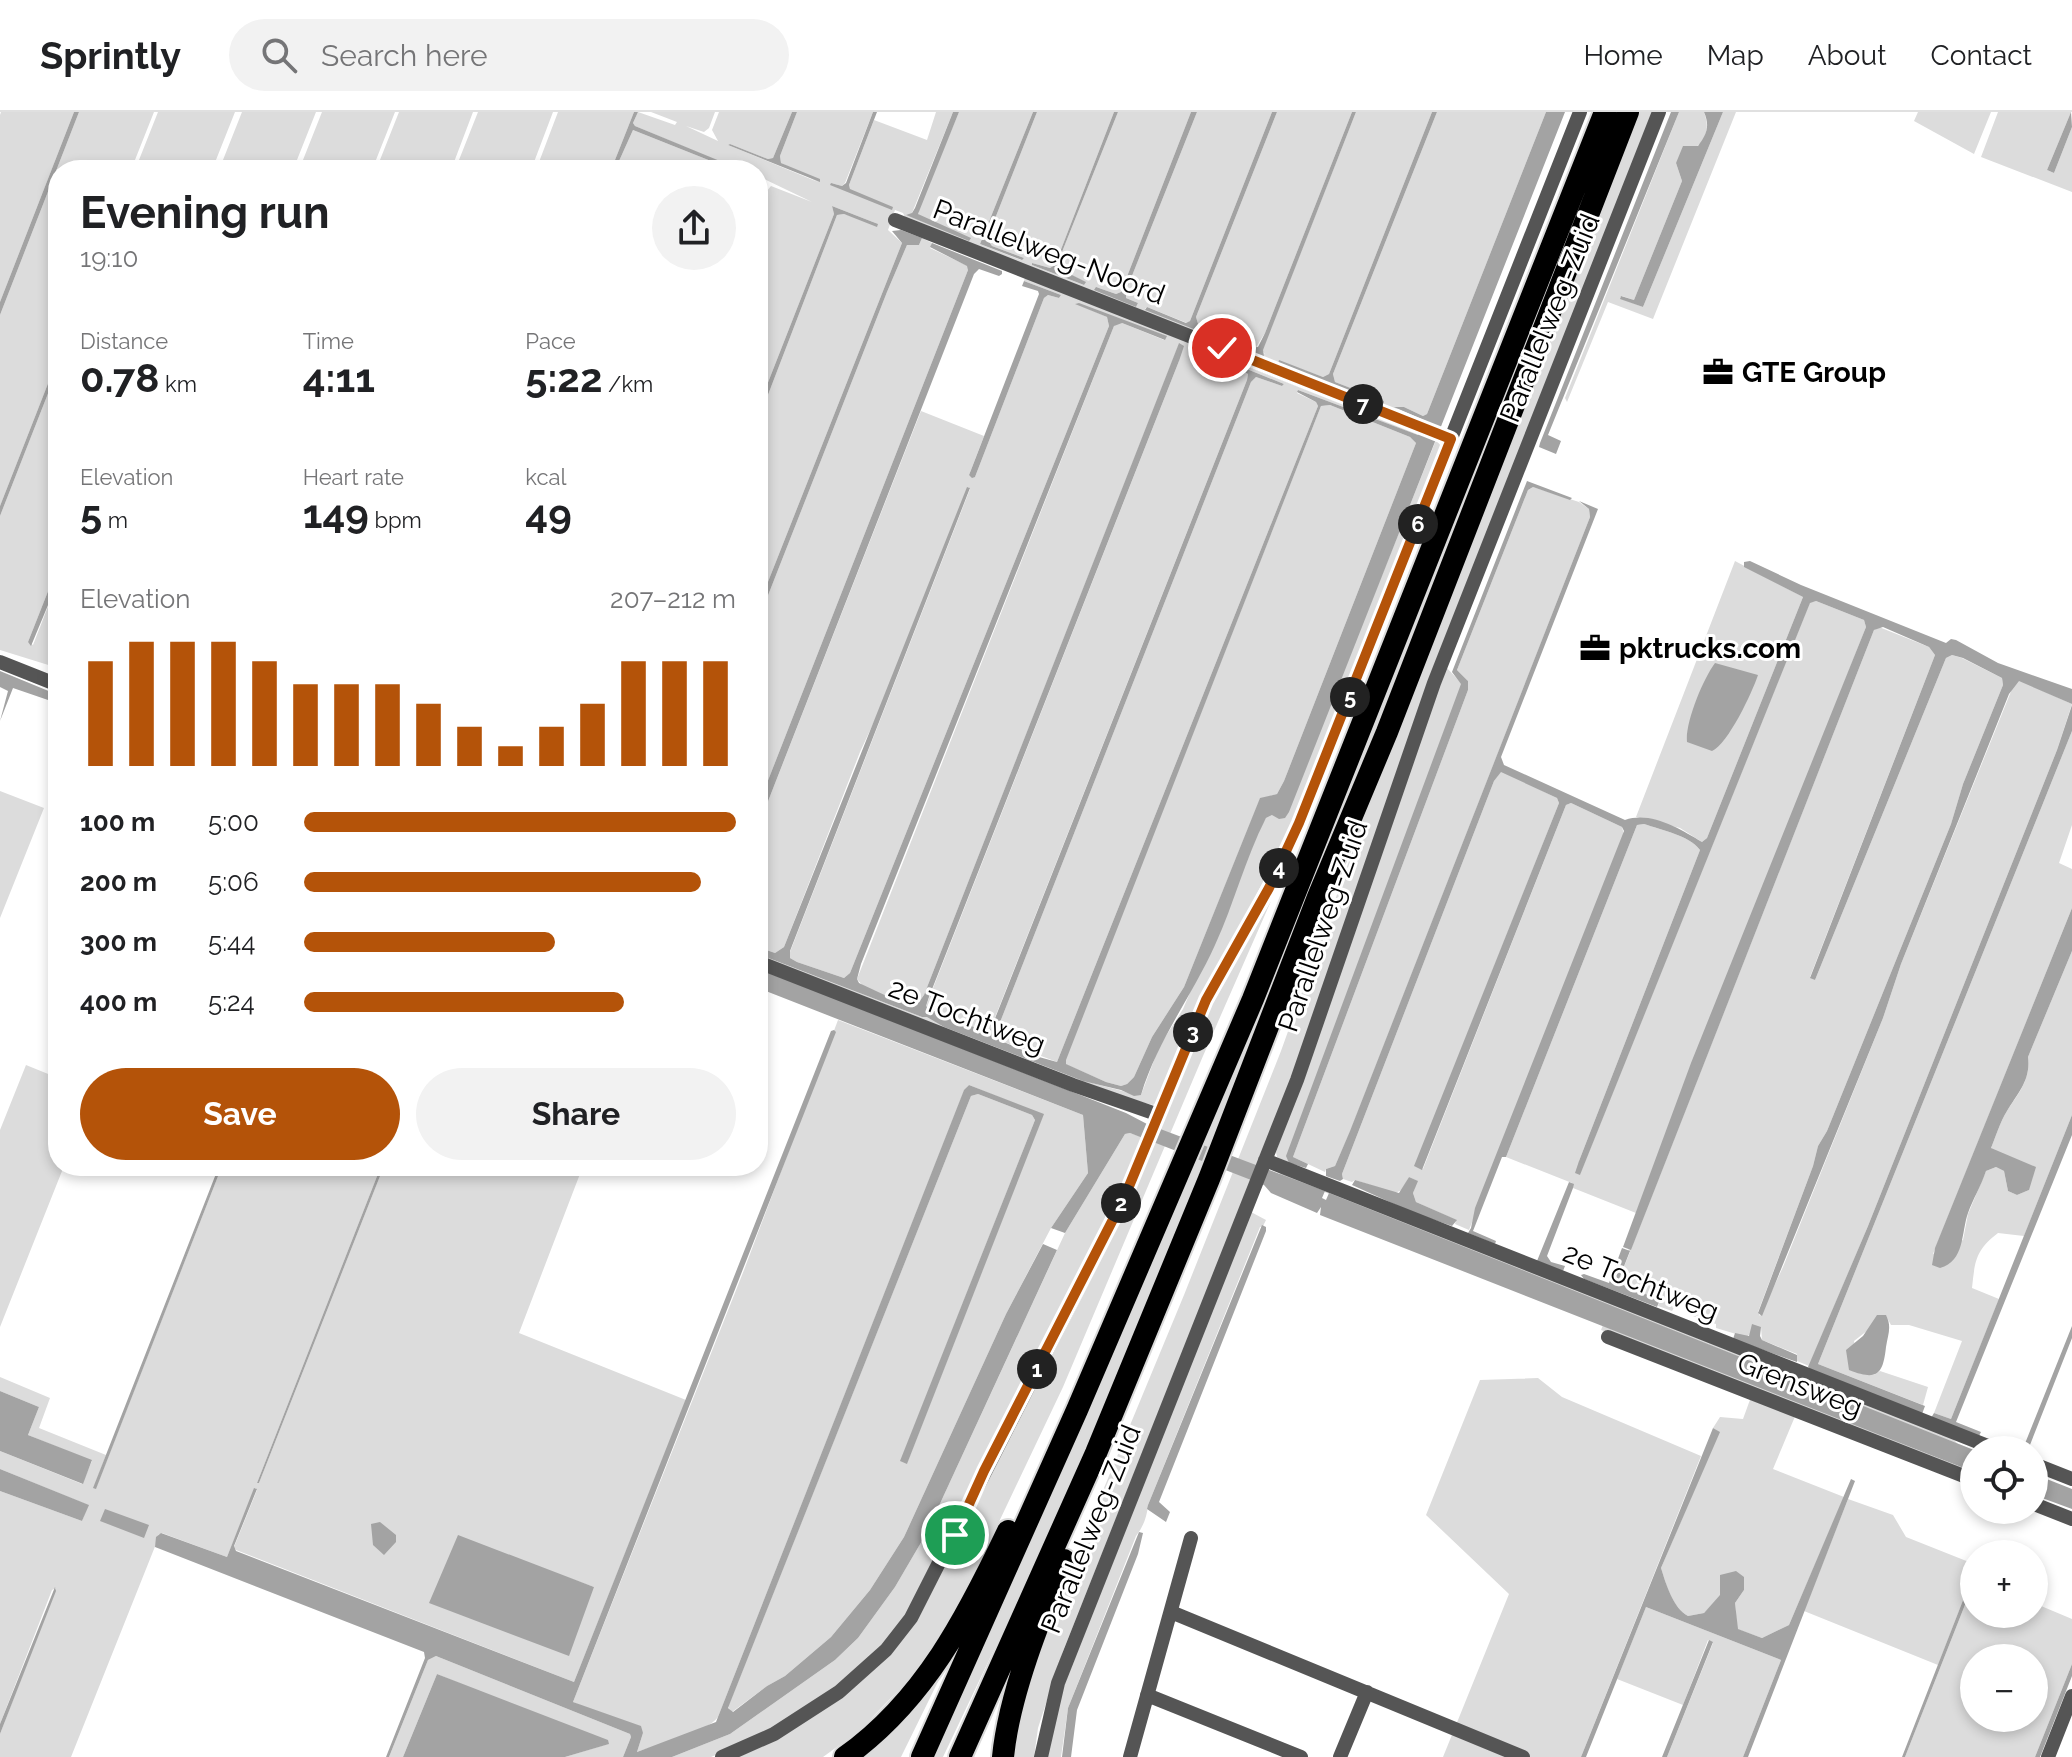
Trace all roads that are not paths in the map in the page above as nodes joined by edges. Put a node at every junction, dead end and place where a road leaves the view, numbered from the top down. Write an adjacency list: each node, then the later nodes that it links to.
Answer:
1 (1580, 112): 6 (street)
2 (1605, 112): 13 (highway)
3 (1628, 112): 15 (highway)
4 (1659, 112): 11 (street, Parallelweg-Zuid)
5 (895, 220): 6 (street, Parallelweg-Noord)
6 (1448, 438): 10 (street)
7 (0, 662): 8 (street)
8 (48, 681)
9 (768, 966): 10 (street, 2e Tochtweg)
10 (1157, 1119): 26 (street)
11 (1264, 1163): 14 (street, 2e Tochtweg); 31 (street, Parallelweg-Zuid)
12 (1608, 1337): 17 (street, Grensweg)
13 (1077, 1410): 27 (highway); 28 (highway)
14 (1962, 1436)
15 (1096, 1453): 29 (highway); 30 (highway)
16 (2048, 1470): 18 (street)
17 (1960, 1475)
18 (2072, 1479)
19 (2048, 1510): 20 (street)
20 (2072, 1519)
21 (1191, 1538): 22 (street)
22 (1171, 1612): 23 (street); 24 (street)
23 (1367, 1692): 34 (street); 35 (street)
24 (1147, 1695): 32 (street); 33 (street)
25 (2072, 1696): 36 (street)
26 (722, 1757)
27 (845, 1757)
28 (922, 1757)
29 (960, 1757)
30 (1003, 1757)
31 (1041, 1757)
32 (1130, 1757)
33 (1301, 1757)
34 (1340, 1757)
35 (1523, 1757)
36 (2048, 1757)

